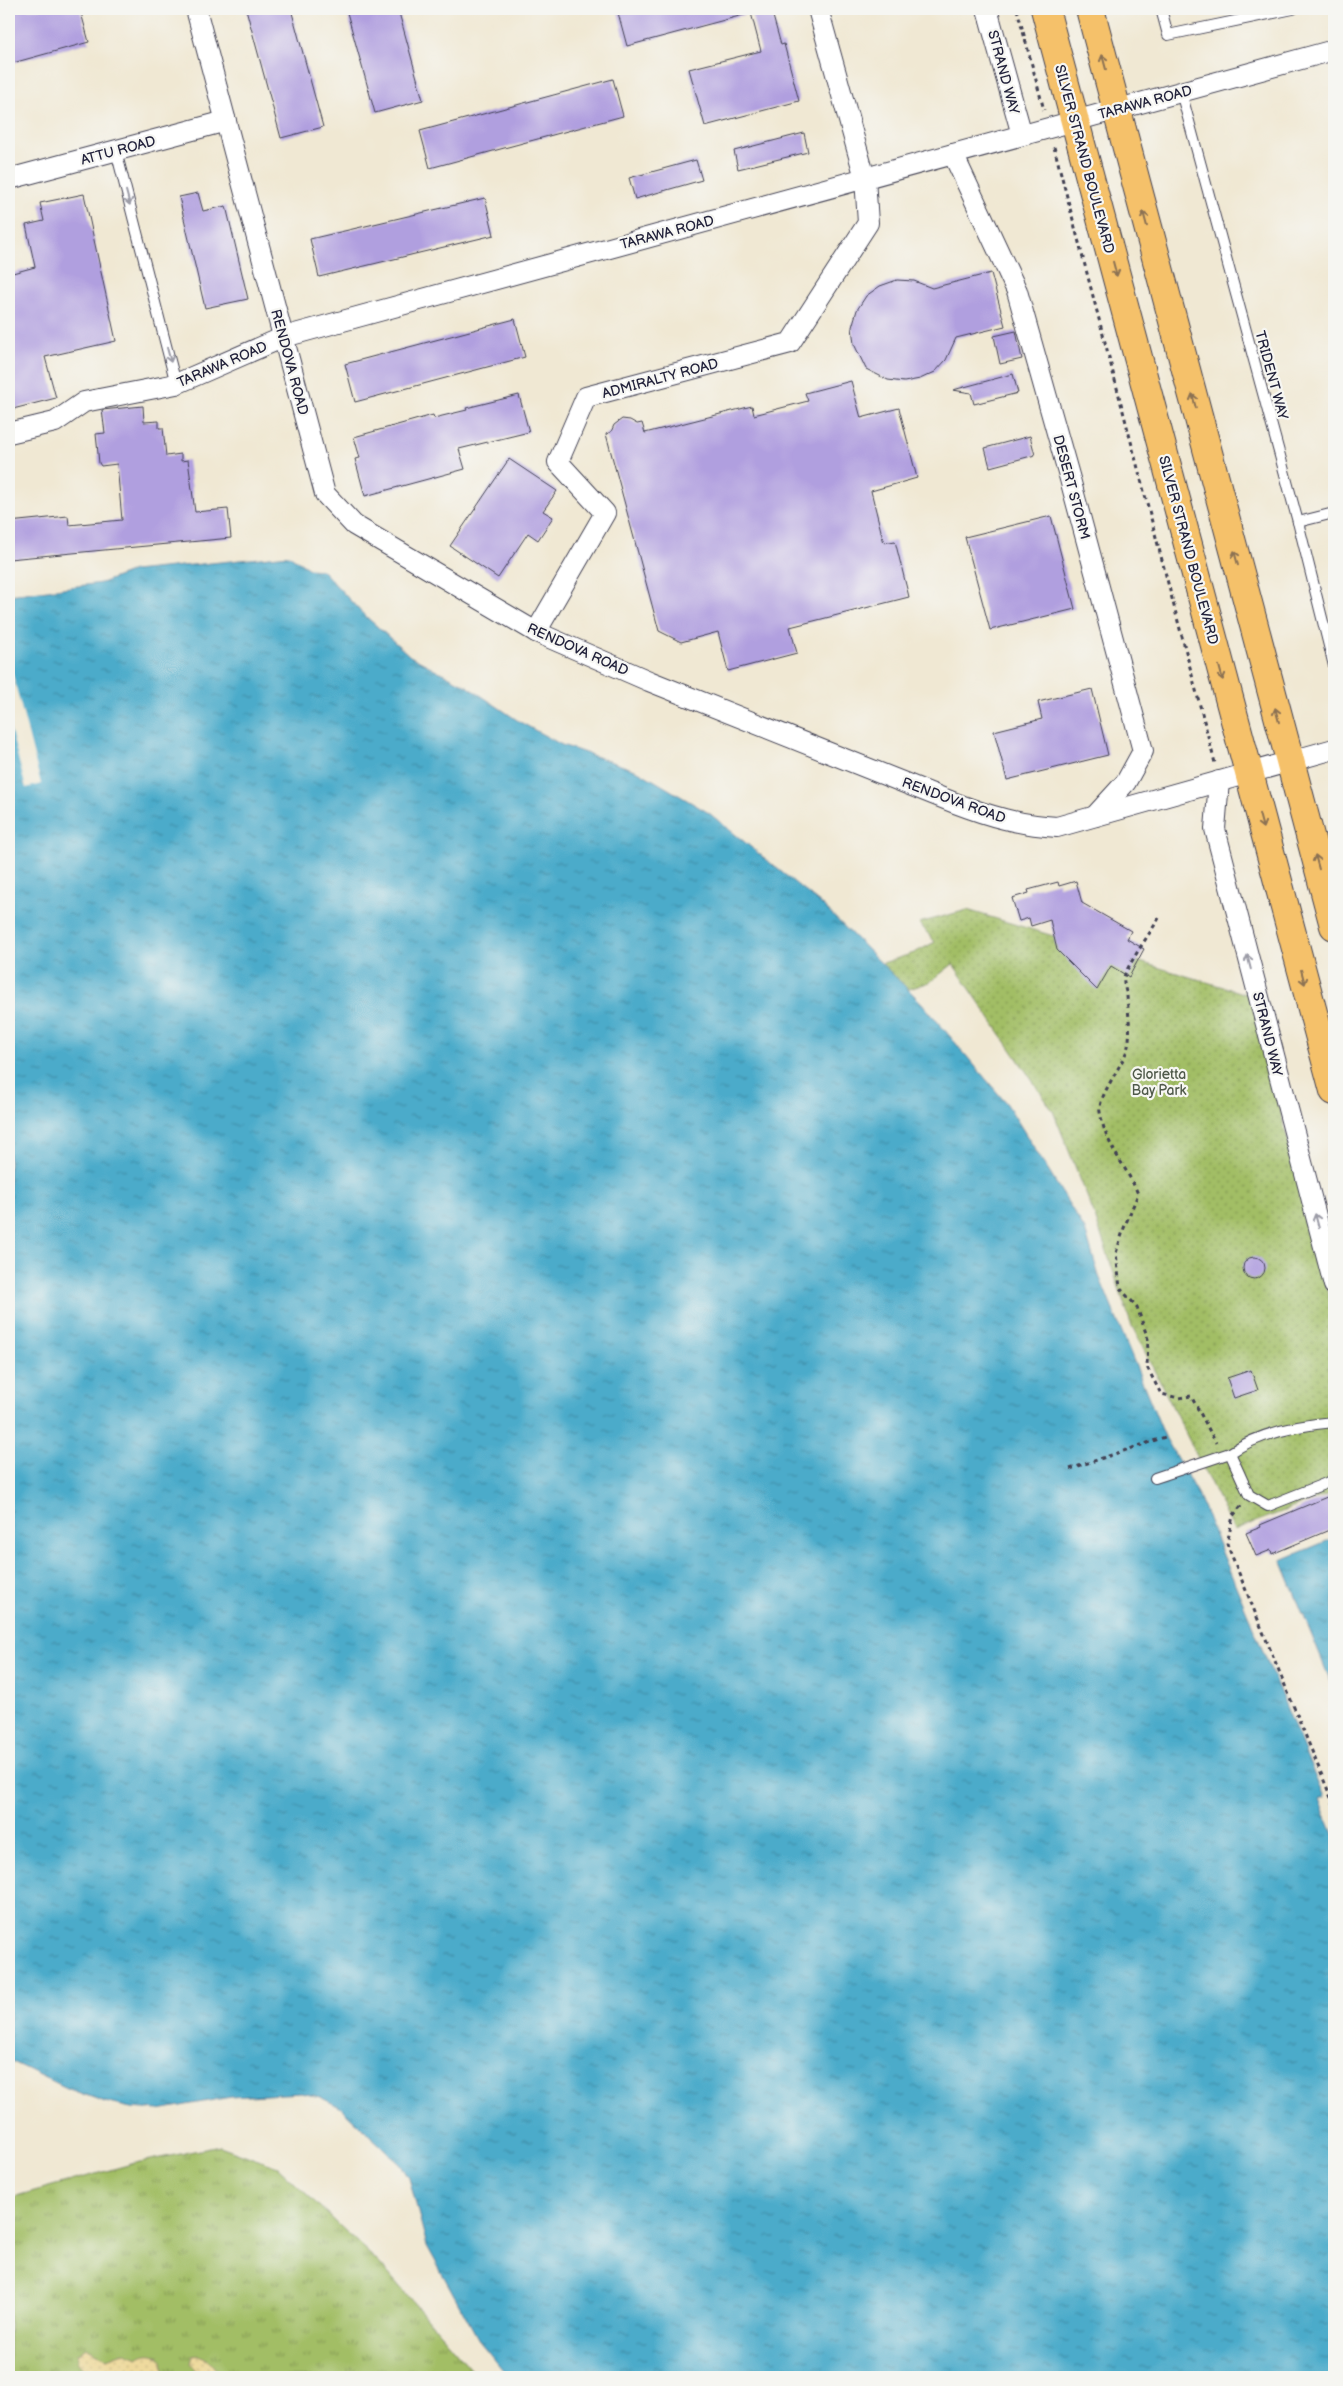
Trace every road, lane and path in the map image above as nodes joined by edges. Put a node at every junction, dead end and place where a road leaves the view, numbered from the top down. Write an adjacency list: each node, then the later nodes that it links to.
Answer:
1 (196, 9): 13 (street, RENDOVA ROAD)
2 (818, 9): 19 (street)
3 (986, 9): 15 (street, STRAND WAY)
4 (1017, 9): 11 (path)
5 (1045, 9): 14 (highway, SILVER STRAND BOULEVARD)
6 (1090, 9): 12 (highway, one-way to 6)
7 (1160, 9): 8 (lane)
8 (1293, 9)
9 (1334, 50): 10 (street, TARAWA ROAD)
10 (1181, 92): 12 (street, TARAWA ROAD); 25 (lane, TRIDENT WAY)
11 (1041, 99)
12 (1116, 109): 14 (street, TARAWA ROAD); 29 (highway, one-way to 12)
13 (226, 121): 16 (street, ATTU ROAD); 21 (street, RENDOVA ROAD)
14 (1075, 121): 15 (street, TARAWA ROAD); 30 (highway, SILVER STRAND BOULEVARD, one-way to 30)
15 (1022, 135): 17 (street, TARAWA ROAD)
16 (116, 151): 20 (street, ATTU ROAD); 22 (lane, one-way to 22)
17 (954, 154): 19 (street, TARAWA ROAD); 32 (street, DESERT STORM)
18 (1057, 158): 31 (path)
19 (865, 178): 21 (street, TARAWA ROAD); 26 (street, ADMIRALTY ROAD)
20 (9, 179)
21 (284, 337): 22 (street, TARAWA ROAD); 26 (street, RENDOVA ROAD)
22 (176, 384): 23 (street, TARAWA ROAD)
23 (9, 434)
24 (1334, 513): 25 (lane)
25 (1298, 522): 27 (lane, TRIDENT WAY)
26 (536, 632): 32 (street, RENDOVA ROAD)
27 (1334, 666)
28 (1334, 749): 29 (street, RENDOVA ROAD)
29 (1290, 762): 30 (street, RENDOVA ROAD); 34 (highway, one-way to 29)
30 (1248, 774): 31 (street, RENDOVA ROAD); 35 (highway, SILVER STRAND BOULEVARD, one-way to 35)
31 (1220, 782): 32 (street, RENDOVA ROAD); 36 (street, STRAND WAY, one-way to 31)
32 (1095, 816)
33 (1159, 918): 39 (path)
34 (1334, 926)
35 (1334, 1091)
36 (1334, 1284)
37 (1334, 1422): 39 (lane)
38 (1165, 1437): 40 (path)
39 (1226, 1454): 41 (lane); 43 (lane)
40 (1070, 1469)
41 (1155, 1478)
42 (1334, 1480): 43 (lane)
43 (1249, 1495): 44 (path)
44 (1334, 1805)

